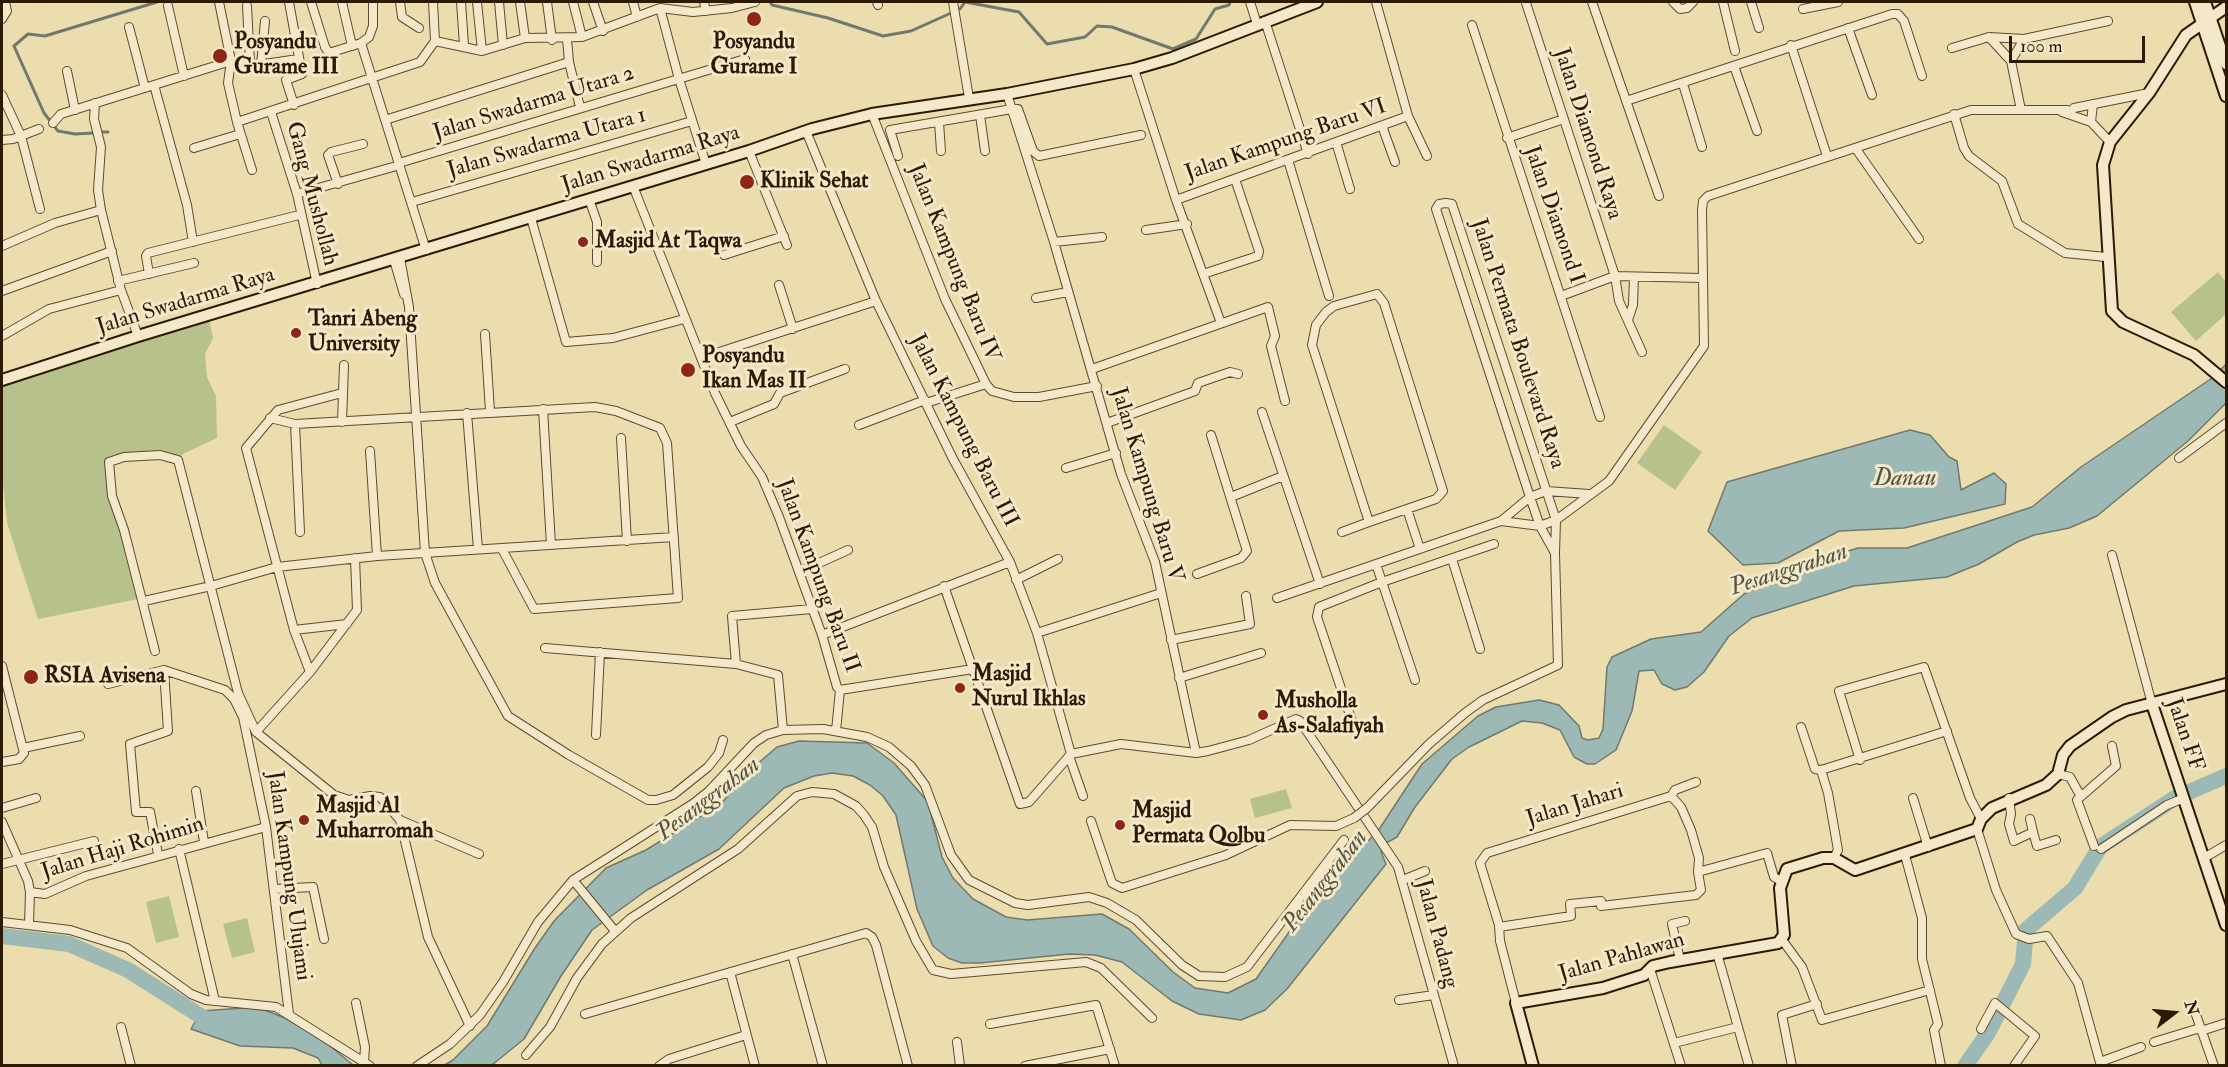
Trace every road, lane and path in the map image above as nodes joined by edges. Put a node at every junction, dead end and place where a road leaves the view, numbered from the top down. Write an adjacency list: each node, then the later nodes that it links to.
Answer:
1 (5, 2): 40 (street)
2 (219, 2): 68 (street)
3 (289, 2): 66 (street)
4 (311, 2): 62 (street)
5 (342, 2): 62 (street)
6 (373, 2): 58 (street)
7 (400, 2): 47 (street)
8 (433, 2): 57 (street)
9 (461, 2): 59 (street)
10 (477, 2): 64 (street)
11 (499, 2): 60 (street)
12 (520, 2): 53 (street)
13 (547, 2): 56 (street)
14 (573, 2): 52 (street)
15 (593, 2): 50 (street)
16 (633, 2): 39 (street)
17 (704, 2): 38 (street)
18 (755, 2): 38 (street)
19 (953, 2): 87 (street)
20 (1250, 2): 44 (street)
21 (1317, 2): 44 (street, Jalan Swadarma Raya)
22 (1376, 2): 101 (street)
23 (1592, 2): 88 (street)
24 (1673, 2): 25 (street)
25 (1693, 2)
26 (1723, 2): 65 (street)
27 (1751, 2): 48 (street)
28 (1838, 2): 37 (street)
29 (2195, 2): 41 (street)
30 (2205, 2): 41 (street)
31 (1526, 3): 102 (street, Jalan Diamond Raya)
32 (672, 5): 35 (street); 38 (street)
33 (168, 6): 76 (street)
34 (247, 6): 72 (street)
35 (660, 8): 39 (street); 79 (street)
36 (2226, 8): 41 (street)
37 (1803, 9)
38 (706, 11)
39 (637, 17): 50 (street)
40 (2, 19)
41 (2205, 20): 71 (street); 82 (street); 86 (street)
42 (264, 21): 72 (street)
43 (2108, 21): 55 (street)
44 (1261, 23): 74 (street, Jalan Swadarma Raya); 127 (street)
45 (1472, 25): 116 (street, Jalan Diamond I)
46 (129, 27): 81 (street)
47 (419, 28)
48 (1759, 28)
49 (1848, 28): 61 (street); 77 (street); 85 (street)
50 (603, 32): 52 (street)
51 (1989, 36): 55 (street); 63 (street); 69 (street)
52 (582, 37): 54 (street)
53 (525, 38): 56 (street); 60 (street)
54 (567, 39): 56 (street); 70 (street)
55 (2024, 39): 69 (street)
56 (552, 40)
57 (435, 41): 59 (street); 78 (street)
58 (361, 43): 62 (street); 78 (street)
59 (464, 45): 64 (street)
60 (503, 45): 64 (street)
61 (1791, 45): 73 (street); 130 (street)
62 (352, 46)
63 (1952, 48)
64 (483, 51)
65 (1735, 51)
66 (298, 59): 72 (street); 91 (street)
67 (745, 59): 79 (street, Jalan Swadarma Utara 2)
68 (231, 61): 76 (street); 104 (street)
69 (2011, 61): 95 (street)
70 (569, 62): 92 (street); 103 (street)
71 (2226, 64)
72 (261, 65)
73 (1734, 66): 80 (street); 112 (street)
74 (1134, 69): 83 (street, Jalan Swadarma Raya); 143 (street, Jalan Kampung Baru VI)
75 (67, 71): 94 (street)
76 (184, 76): 81 (street)
77 (1922, 76)
78 (371, 78): 91 (street); 103 (street)
79 (679, 80): 92 (street, Jalan Swadarma Utara 2); 105 (street)
80 (1683, 84): 88 (street); 121 (street)
81 (149, 87): 89 (street); 154 (street)
82 (2149, 93): 90 (street); 119 (street)
83 (1007, 94): 87 (street, Jalan Swadarma Raya); 93 (street, Jalan Kampung Baru V)
84 (2, 95): 115 (street)
85 (1872, 95)
86 (2226, 96)
87 (969, 98): 98 (street, Jalan Swadarma Raya)
88 (1626, 101): 141 (street)
89 (95, 103): 94 (street); 146 (street)
90 (2093, 104): 96 (street); 107 (street)
91 (294, 105): 97 (street)
92 (580, 107): 133 (street, Jalan Swadarma Utara 2)
93 (1012, 109): 100 (street); 114 (street); 155 (street, Jalan Kampung Baru V)
94 (75, 110): 108 (street)
95 (2021, 110): 96 (street); 99 (street)
96 (2067, 110): 107 (street)
97 (271, 112): 104 (street); 140 (street, Gang Mushollah)
98 (872, 114): 111 (street, Jalan Swadarma Raya); 194 (street, Jalan Kampung Baru IV)
99 (1954, 114): 123 (street); 161 (street)
100 (980, 115): 106 (street); 126 (street)
101 (1408, 116): 109 (street, Jalan Kampung Baru VI); 129 (street)
102 (1564, 119): 116 (street); 167 (street, Jalan Diamond Raya)
103 (385, 120): 133 (street)
104 (237, 122): 113 (street)
105 (692, 122): 134 (street); 144 (street, Jalan Swadarma Utara 1)
106 (939, 122): 125 (street); 128 (street)
107 (2091, 122): 119 (street)
108 (53, 123)
109 (1382, 126): 118 (street, Jalan Kampung Baru VI); 132 (street)
110 (39, 129): 115 (street)
111 (806, 131): 124 (street, Jalan Swadarma Raya); 178 (street, Jalan Kampung Baru III)
112 (1758, 131)
113 (240, 134): 122 (street); 135 (street)
114 (1141, 135)
115 (21, 136): 117 (street); 145 (street)
116 (1507, 138): 176 (street, Jalan Diamond I)
117 (2, 140)
118 (1336, 142): 127 (street, Jalan Kampung Baru VI); 139 (street)
119 (2110, 142): 161 (street)
120 (363, 144): 137 (street)
121 (1702, 147)
122 (194, 148)
123 (1856, 149): 130 (street); 153 (street)
124 (749, 151): 134 (street, Jalan Swadarma Raya); 151 (street)
125 (941, 151)
126 (985, 152)
127 (1308, 153): 131 (street, Jalan Kampung Baru VI)
128 (898, 156)
129 (1427, 156)
130 (1827, 156): 169 (street)
131 (1288, 160): 136 (street, Jalan Kampung Baru VI); 175 (street)
132 (1395, 162)
133 (399, 164): 137 (street, Jalan Swadarma Utara 2); 144 (street)
134 (706, 164): 138 (street, Jalan Swadarma Raya)
135 (252, 170)
136 (1235, 179): 143 (street, Jalan Kampung Baru VI); 166 (street)
137 (338, 184): 140 (street, Jalan Swadarma Utara 2)
138 (633, 186): 142 (street, Jalan Swadarma Raya); 179 (street, Jalan Kampung Baru II)
139 (1350, 189)
140 (297, 194): 147 (street, Gang Mushollah)
141 (1659, 196)
142 (589, 199): 148 (street, Jalan Swadarma Raya); 163 (street)
143 (1176, 200): 149 (street, Jalan Kampung Baru VI)
144 (412, 202): 158 (street)
145 (40, 209)
146 (100, 210): 157 (street); 159 (street)
147 (299, 214): 154 (street); 170 (street, Gang Mushollah)
148 (531, 218): 158 (street, Jalan Swadarma Raya); 179 (street)
149 (1186, 224): 150 (street); 166 (street, Jalan Kampung Baru VI)
150 (1146, 230)
151 (784, 236): 156 (street); 160 (street)
152 (1102, 237): 155 (street)
153 (1918, 239)
154 (194, 242): 165 (street)
155 (1054, 242): 174 (street, Jalan Kampung Baru V)
156 (787, 245)
157 (2, 246)
158 (426, 250): 162 (street, Jalan Swadarma Raya)
159 (112, 251): 172 (street); 173 (street)
160 (724, 255)
161 (2106, 257): 193 (street)
162 (397, 259): 170 (street, Jalan Swadarma Raya); 203 (street)
163 (597, 262)
164 (194, 263): 165 (street)
165 (149, 274): 172 (street)
166 (1203, 274): 181 (street, Jalan Kampung Baru VI)
167 (1615, 276): 168 (street); 176 (street); 180 (street, Jalan Diamond Raya)
168 (1634, 277): 169 (street); 180 (street)
169 (1702, 278): 220 (street)
170 (317, 284): 185 (street, Jalan Swadarma Raya)
171 (779, 285): 182 (street)
172 (120, 286): 184 (street); 185 (street)
173 (2, 291)
174 (1068, 292): 177 (street); 190 (street, Jalan Kampung Baru V)
175 (1329, 296)
176 (1561, 296): 205 (street, Jalan Diamond I)
177 (1036, 298)
178 (876, 301): 182 (street); 197 (street, Jalan Kampung Baru III)
179 (684, 319): 187 (street, Jalan Kampung Baru II)
180 (1628, 320): 186 (street, Jalan Diamond Raya)
181 (1221, 323): 190 (street, Jalan Kampung Baru V); 198 (street, Jalan Kampung Baru V)
182 (793, 328): 187 (street)
183 (486, 334): 200 (street)
184 (2, 336)
185 (138, 336): 192 (street, Jalan Swadarma Raya)
186 (1642, 351)
187 (701, 358): 207 (street, Jalan Kampung Baru II)
188 (344, 365): 196 (street)
189 (845, 369): 207 (street)
190 (1092, 369): 195 (street, Jalan Kampung Baru V)
191 (1238, 374): 208 (street)
192 (2, 380)
193 (2226, 382)
194 (986, 384): 195 (street, Jalan Kampung Baru IV); 197 (street)
195 (1097, 386): 208 (street, Jalan Kampung Baru V)
196 (342, 393): 204 (street); 206 (street)
197 (926, 401): 211 (street); 245 (street, Jalan Kampung Baru III)
198 (1285, 401)
199 (543, 409): 200 (street); 230 (street); 233 (street)
200 (490, 411): 202 (street)
201 (1262, 412): 218 (street)
202 (467, 413): 203 (street); 234 (street)
203 (415, 416): 206 (street); 239 (street)
204 (270, 417): 210 (street); 247 (street)
205 (1600, 417)
206 (342, 422): 210 (street)
207 (730, 422): 248 (street, Jalan Kampung Baru II)
208 (1107, 423): 215 (street, Jalan Kampung Baru V)
209 (2226, 423): 216 (street)
210 (295, 424): 228 (street)
211 (860, 425)
212 (1211, 435): 221 (street)
213 (621, 438): 231 (street)
214 (370, 451): 241 (street)
215 (1116, 453): 217 (street); 255 (street, Jalan Kampung Baru V)
216 (2179, 458)
217 (1066, 468)
218 (1283, 476): 221 (street); 252 (street)
219 (1546, 491): 220 (street); 222 (street); 222 (street, Jalan Permata Boulevard Raya); 224 (street, Jalan Permata Boulevard Raya)
220 (1589, 494): 224 (street)
221 (1231, 497): 249 (street)
222 (1530, 497): 226 (street); 227 (street, Jalan Permata Boulevard Raya)
223 (1407, 509): 225 (street); 225 (street); 236 (street)
224 (1556, 520): 227 (street); 238 (street, Jalan Permata Boulevard Raya)
225 (1369, 522): 229 (street)
226 (1501, 522): 227 (street); 236 (street)
227 (1540, 526): 238 (street, Jalan Permata Boulevard Raya)
228 (300, 532)
229 (1342, 532)
230 (674, 537): 231 (street); 235 (street)
231 (627, 541): 233 (street)
232 (1494, 544): 243 (street)
233 (551, 545): 235 (street)
234 (478, 549): 235 (street); 239 (street)
235 (502, 549)
236 (1420, 549): 246 (street)
237 (848, 550): 248 (street)
238 (1555, 552): 310 (street, Jalan Permata Boulevard Raya, bridge)
239 (424, 553): 241 (street); 289 (street)
240 (2112, 555): 280 (street, Jalan FF)
241 (377, 556): 242 (street)
242 (355, 558): 247 (street); 260 (street)
243 (1452, 559): 251 (street); 266 (street)
244 (1058, 560): 250 (street)
245 (1010, 562): 250 (street, Jalan Kampung Baru III); 254 (street)
246 (1376, 564): 251 (street); 252 (street)
247 (277, 567): 253 (street); 261 (street)
248 (799, 572): 259 (street, Jalan Kampung Baru II)
249 (1197, 574)
250 (1017, 580): 262 (street, Jalan Kampung Baru III)
251 (1382, 582): 276 (street); 285 (street)
252 (1320, 584): 257 (street)
253 (211, 586): 258 (street); 258 (street); 286 (street)
254 (944, 586): 263 (street); 272 (street)
255 (1161, 593): 262 (street); 264 (street, Jalan Kampung Baru V)
256 (1246, 596): 264 (street)
257 (1277, 598)
258 (144, 602): 267 (street)
259 (812, 609): 263 (street, Jalan Kampung Baru II); 270 (street)
260 (347, 624): 261 (street); 274 (street)
261 (294, 630): 274 (street)
262 (1037, 633): 293 (street, Jalan Kampung Baru III)
263 (822, 636): 279 (street, Jalan Kampung Baru II)
264 (1171, 640): 275 (street, Jalan Kampung Baru V)
265 (546, 648): 268 (street)
266 (1480, 649)
267 (156, 651)
268 (600, 652): 270 (street); 287 (street)
269 (1261, 653): 275 (street)
270 (736, 664): 282 (street)
271 (2, 666): 291 (street)
272 (973, 669): 279 (street, Jalan Kampung Baru II); 293 (street)
273 (164, 670): 277 (street); 313 (street, Jalan Kampung Ulujami); 322 (street)
274 (310, 672): 286 (street)
275 (1179, 678): 292 (street, Jalan Kampung Baru V)
276 (1415, 680)
277 (108, 684)
278 (2226, 684): 280 (street)
279 (840, 690): 283 (street)
280 (2152, 704): 297 (street); 300 (street, Jalan FF)
281 (1801, 727): 296 (street)
282 (783, 730): 283 (street); 333 (street)
283 (836, 731): 315 (street)
284 (1947, 731): 294 (street); 294 (street); 312 (street)
285 (1356, 733)
286 (259, 735): 309 (street)
287 (596, 735)
288 (80, 736): 291 (street)
289 (723, 740)
290 (2112, 746): 301 (street)
291 (23, 748): 295 (street)
292 (1196, 753): 293 (street); 331 (street, Jalan Padang)
293 (1070, 755): 302 (street, Jalan Kampung Baru III)
294 (1860, 760): 296 (street)
295 (2, 762)
296 (1821, 770): 326 (street)
297 (2058, 774): 301 (street); 306 (street)
298 (1696, 782): 303 (street)
299 (196, 791): 318 (street)
300 (2183, 794): 301 (street); 327 (street, Jalan FF)
301 (2080, 795)
302 (1083, 796)
303 (1671, 796): 330 (street); 340 (street, Jalan Jahari)
304 (36, 798): 307 (street)
305 (1913, 798): 320 (street)
306 (2009, 798): 312 (street); 314 (street)
307 (2, 808)
308 (2030, 819): 314 (street)
309 (400, 820): 323 (street); 362 (street)
310 (1091, 821)
311 (2, 822): 325 (street, Jalan Haji Rohimin)
312 (1979, 824): 320 (street); 375 (street)
313 (266, 827): 318 (street, Jalan Haji Rohimin); 334 (street, Jalan Kampung Ulujami)
314 (2033, 832): 316 (street)
315 (1344, 840)
316 (2056, 840)
317 (94, 841): 325 (street)
318 (204, 842): 321 (street, Jalan Haji Rohimin)
319 (2226, 845): 327 (street)
320 (1928, 847): 324 (street)
321 (179, 849): 322 (street, Jalan Haji Rohimin); 352 (street)
322 (158, 854): 335 (street, Jalan Haji Rohimin)
323 (479, 854)
324 (1905, 855): 326 (street); 349 (street)
325 (20, 858): 328 (street); 335 (street, Jalan Haji Rohimin)
326 (1834, 858): 332 (street)
327 (2204, 858): 339 (street, Jalan FF)
328 (2, 864)
329 (1425, 871): 331 (street)
330 (1698, 872): 332 (street); 340 (street)
331 (1403, 880): 350 (street, Jalan Padang)
332 (1781, 881): 343 (street)
333 (575, 882): 341 (street); 362 (street)
334 (274, 889): 342 (street); 357 (street, Jalan Kampung Ulujami)
335 (30, 892): 338 (street)
336 (1685, 921): 346 (street)
337 (2, 922): 338 (street)
338 (29, 924): 352 (street)
339 (2226, 925)
340 (1499, 927): 354 (street, Jalan Jahari)
341 (614, 929): 359 (street); 373 (street)
342 (324, 939)
343 (1783, 940): 344 (street, Jalan Pahlawan); 355 (street)
344 (1717, 953): 346 (street, Jalan Pahlawan); 364 (street)
345 (792, 954): 348 (street); 380 (street); 381 (street)
346 (1680, 960): 347 (street, Jalan Pahlawan)
347 (1650, 969): 354 (street, Jalan Pahlawan); 369 (street)
348 (730, 972): 358 (street); 367 (street)
349 (1930, 990): 355 (street); 390 (street)
350 (1434, 994): 351 (street); 385 (street, Jalan Padang)
351 (1399, 1000)
352 (215, 1001): 357 (street)
353 (356, 1003): 374 (street)
354 (1516, 1004): 386 (street)
355 (1817, 1004): 389 (street)
356 (2194, 1009): 366 (street)
357 (289, 1014): 374 (street)
358 (585, 1014)
359 (1152, 1018)
360 (2226, 1023): 366 (street)
361 (990, 1024): 372 (street)
362 (470, 1026): 377 (street)
363 (120, 1027): 376 (street)
364 (1738, 1027): 369 (street); 388 (street)
365 (1981, 1029): 391 (street)
366 (2200, 1029): 370 (street); 392 (street)
367 (746, 1035): 378 (street); 379 (street)
368 (957, 1042): 382 (street)
369 (1674, 1042): 387 (street)
370 (2154, 1042)
371 (2141, 1047): 375 (street)
372 (1110, 1050): 383 (street); 384 (street)
373 (526, 1055)
374 (367, 1064)
375 (2101, 1064)
376 (131, 1065)
377 (417, 1065)
378 (659, 1065)
379 (755, 1065)
380 (822, 1065)
381 (908, 1065)
382 (960, 1065)
383 (1025, 1065)
384 (1115, 1065)
385 (1454, 1065)
386 (1533, 1065)
387 (1681, 1065)
388 (1749, 1065)
389 (1792, 1065)
390 (1941, 1065)
391 (2014, 1065)
392 (2214, 1065)

